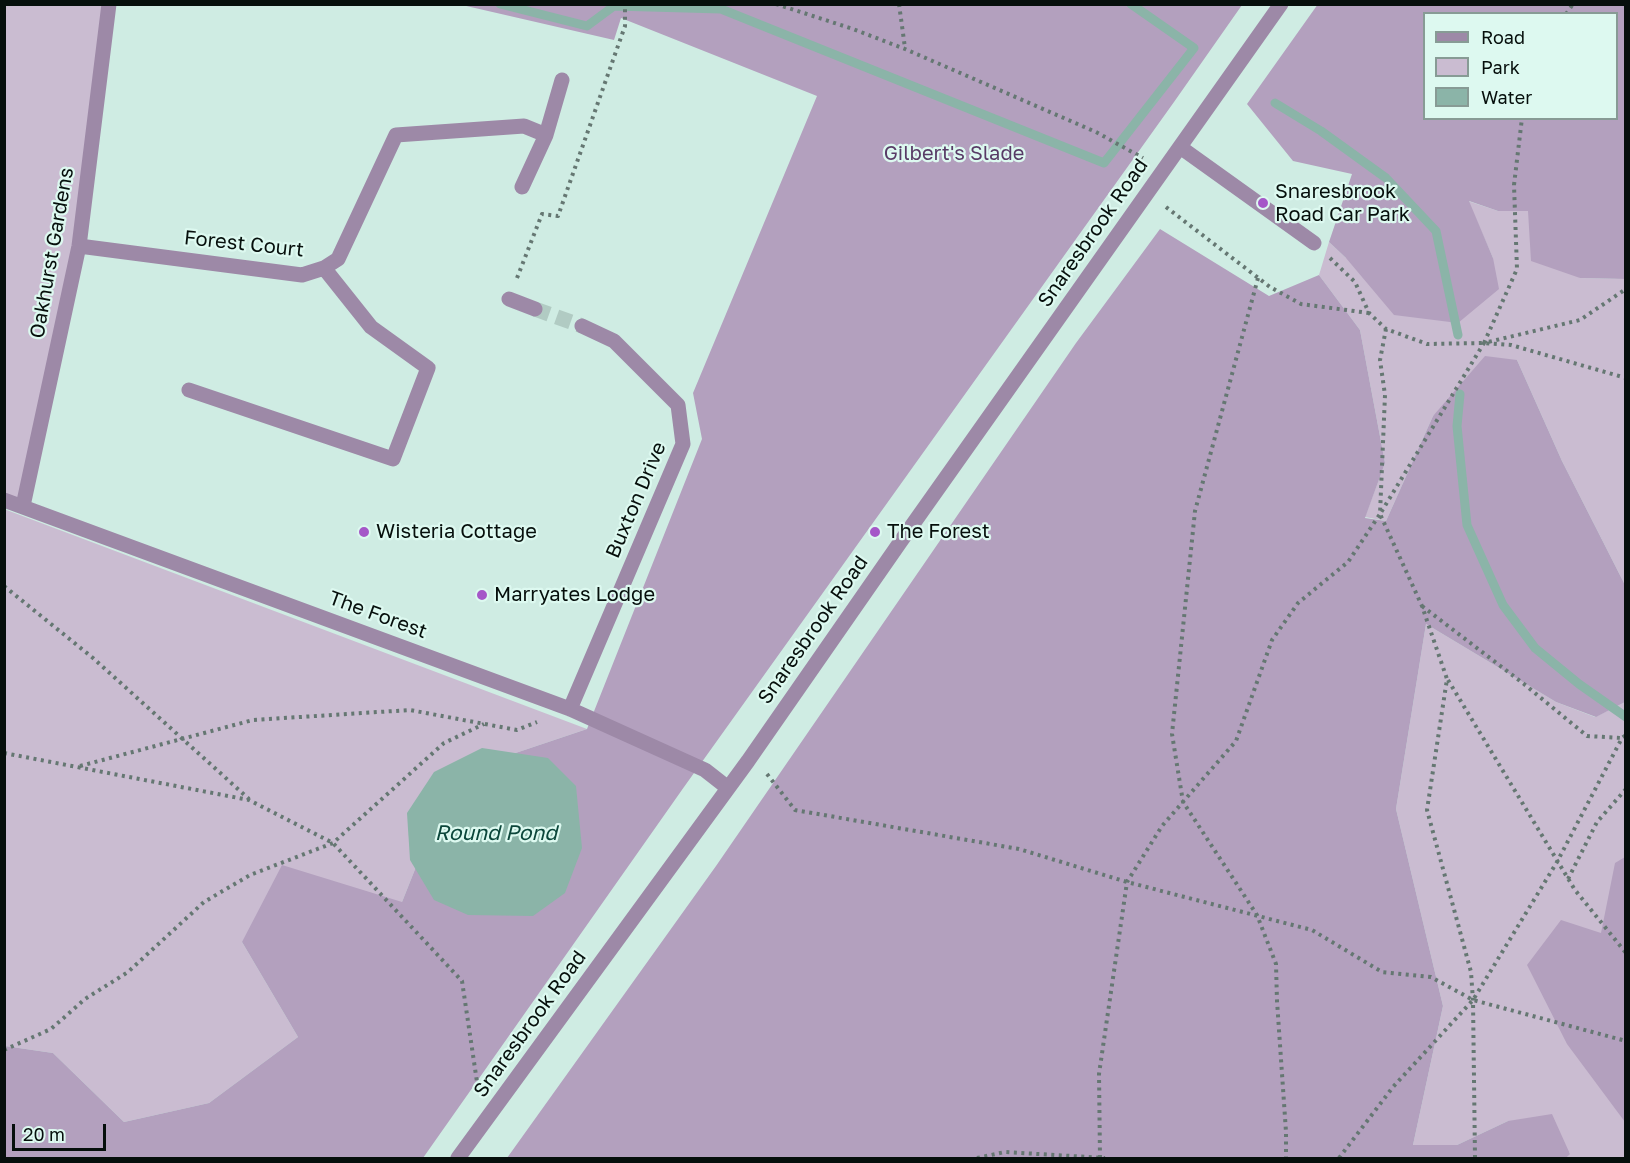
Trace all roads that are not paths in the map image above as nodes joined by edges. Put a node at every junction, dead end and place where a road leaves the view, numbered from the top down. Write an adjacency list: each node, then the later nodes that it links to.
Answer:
1 (109, 4): 8 (street, Oakhurst Gardens)
2 (1281, 4): 5 (street, Snaresbrook Road)
3 (562, 80): 4 (street)
4 (546, 135): 6 (street); 9 (street, Forest Court)
5 (1179, 147): 7 (street); 17 (street, Snaresbrook Road)
6 (522, 187)
7 (1314, 243)
8 (79, 246): 9 (street, Forest Court); 15 (street, Oakhurst Gardens)
9 (324, 268): 13 (street)
10 (509, 299): 11 (street)
11 (535, 309)
12 (582, 326): 16 (street, Buxton Drive)
13 (189, 390)
14 (4, 500): 15 (street, The Forest)
15 (23, 506): 16 (street, The Forest)
16 (570, 709): 17 (street, The Forest)
17 (728, 788): 18 (street, Snaresbrook Road)
18 (458, 1158)

